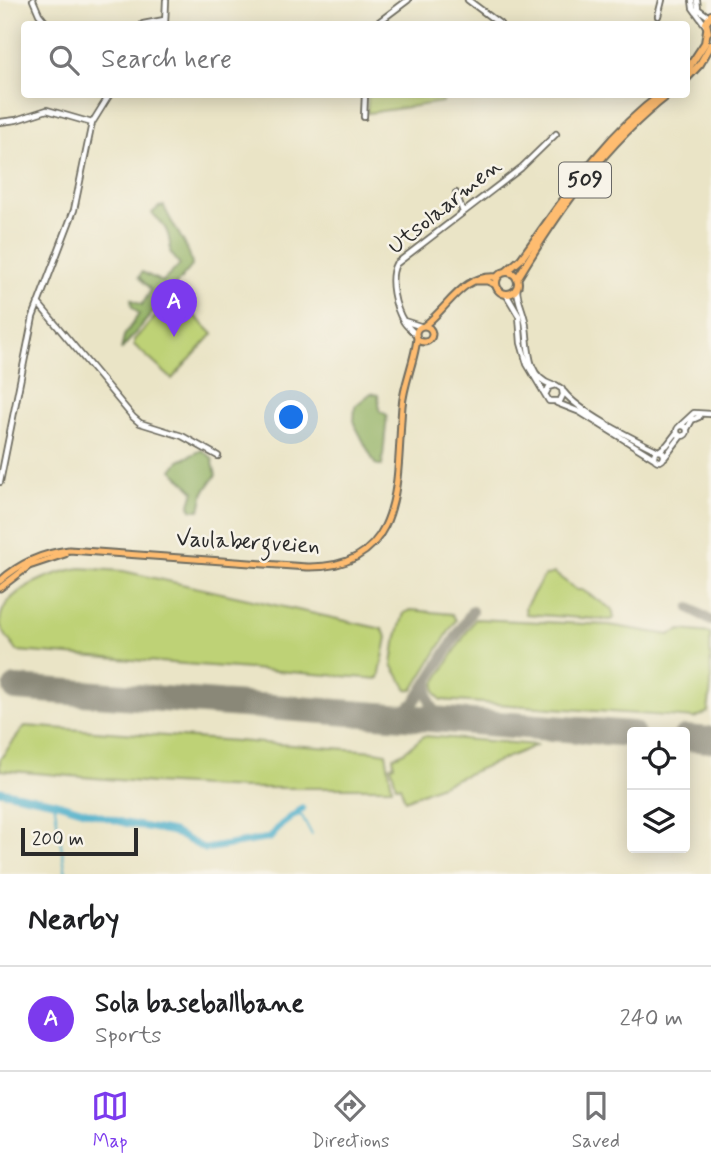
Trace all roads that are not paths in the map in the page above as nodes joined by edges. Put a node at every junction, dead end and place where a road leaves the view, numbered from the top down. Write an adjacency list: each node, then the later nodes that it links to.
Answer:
1 (33, 0): 9 (street)
2 (166, 0): 10 (street)
3 (408, 0): 11 (street)
4 (468, 0): 12 (street)
5 (662, 0): 7 (street)
6 (694, 0): 8 (street); 13 (street)
7 (658, 16)
8 (710, 16): 13 (highway)
9 (45, 21)
10 (164, 21)
11 (380, 21)
12 (496, 21)
13 (708, 30): 15 (highway)
14 (711, 45): 16 (highway)
15 (690, 68)
16 (690, 76)
17 (107, 98): 25 (street)
18 (365, 98): 23 (street)
19 (648, 98): 22 (street)
20 (657, 98): 22 (highway, 509)
21 (664, 98): 31 (highway, 509)
22 (650, 103): 29 (highway, 509)
23 (364, 117)
24 (0, 122): 25 (street)
25 (92, 122): 36 (street)
26 (556, 134): 28 (street, Utsolaarmen)
27 (456, 193): 28 (street)
28 (463, 212): 38 (street, Utsolaarmen)
29 (506, 272): 30 (highway, 509); 31 (highway)
30 (498, 276): 32 (main road); 33 (highway)
31 (517, 279): 34 (highway)
32 (470, 283): 33 (main road); 37 (main road)
33 (496, 285): 35 (highway)
34 (517, 288): 35 (highway); 44 (street)
35 (506, 295): 46 (street)
36 (37, 302): 54 (street); 57 (street)
37 (435, 318): 39 (main road); 40 (main road)
38 (403, 320): 39 (street); 41 (street, Utsolaarmen)
39 (422, 326): 40 (main road); 41 (main road)
40 (432, 331): 42 (main road)
41 (417, 336): 42 (main road); 43 (main road, Vaulabergveien)
42 (427, 341): 43 (main road)
43 (416, 351): 58 (main road, Vaulabergveien)
44 (552, 385): 45 (street); 46 (street)
45 (563, 391): 47 (street); 53 (street)
46 (546, 393): 47 (street)
47 (556, 403): 56 (street)
48 (711, 414): 50 (street)
49 (699, 417): 51 (street)
50 (680, 426): 51 (street); 52 (street)
51 (687, 430): 52 (street)
52 (679, 434): 53 (street); 55 (street)
53 (658, 451): 55 (street); 56 (street)
54 (218, 456)
55 (664, 457): 56 (street)
56 (654, 458)
57 (0, 482)
58 (1, 582)

